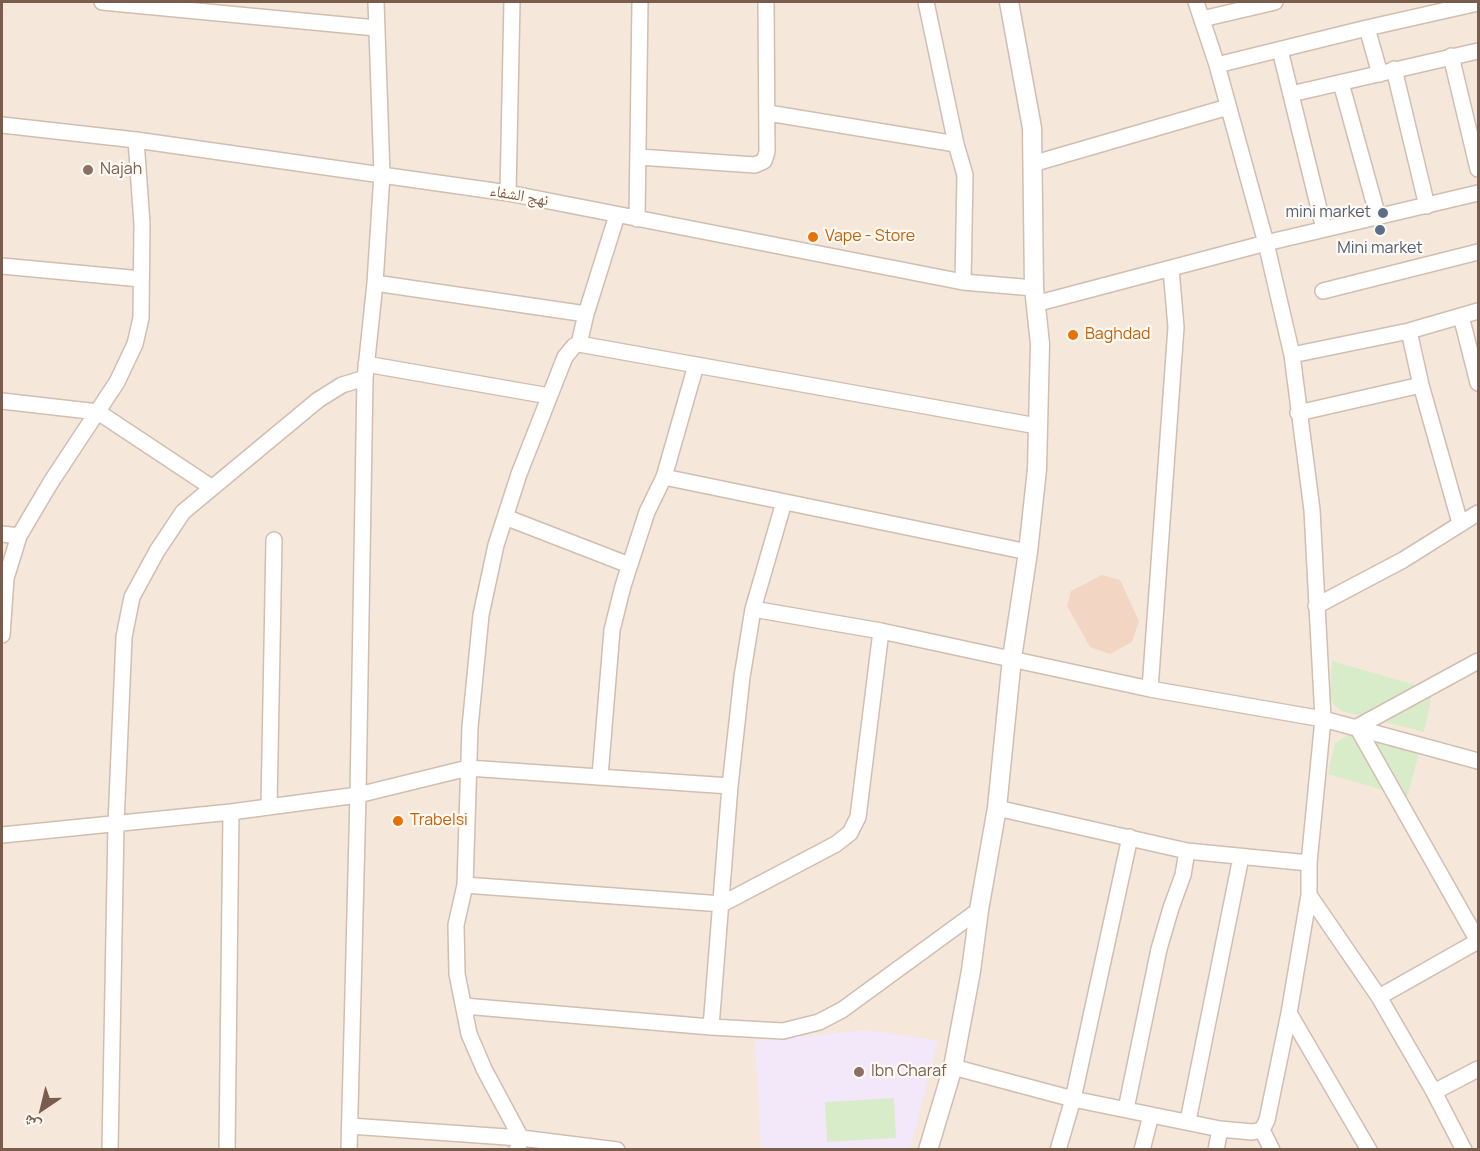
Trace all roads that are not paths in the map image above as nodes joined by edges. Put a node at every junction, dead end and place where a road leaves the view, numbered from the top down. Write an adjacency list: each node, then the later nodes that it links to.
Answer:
1 (102, 2): 12 (street)
2 (376, 2): 12 (street)
3 (512, 2): 30 (street)
4 (640, 2): 26 (street)
5 (766, 2): 22 (street)
6 (926, 2): 25 (street)
7 (1009, 2): 27 (street)
8 (1196, 2): 11 (street)
9 (1275, 2): 11 (street)
10 (1479, 3): 13 (street)
11 (1202, 19): 17 (street)
12 (376, 28): 29 (street)
13 (1367, 28): 14 (street); 18 (street)
14 (1280, 50): 17 (street); 20 (street)
15 (1479, 51): 16 (street)
16 (1451, 56): 18 (street); 28 (street)
17 (1217, 65): 21 (street)
18 (1387, 71): 19 (street); 32 (street)
19 (1341, 82): 20 (street); 34 (street)
20 (1291, 94): 36 (street)
21 (1228, 106): 27 (street); 37 (street)
22 (768, 113): 25 (street); 26 (street)
23 (2, 125): 24 (street, نهج الشفاء)
24 (136, 140): 29 (street, نهج الشفاء); 41 (street)
25 (956, 144): 42 (street)
26 (639, 157): 35 (street)
27 (1032, 164): 45 (street)
28 (1479, 169)
29 (381, 174): 30 (street, نهج الشفاء); 43 (street)
30 (508, 193): 33 (street, نهج الشفاء)
31 (1479, 193): 32 (street, نهج الشفاء)
32 (1427, 206): 34 (street, نهج الشفاء)
33 (618, 215): 35 (street, نهج الشفاء); 47 (street)
34 (1378, 217): 36 (street, نهج الشفاء)
35 (637, 219): 42 (street, نهج الشفاء)
36 (1324, 230): 37 (street, نهج الشفاء)
37 (1266, 243): 40 (street, نهج الشفاء); 51 (street)
38 (1479, 252): 44 (street)
39 (2, 266): 41 (street)
40 (1171, 269): 45 (street, نهج الشفاء); 78 (street)
41 (141, 279): 58 (street)
42 (963, 282): 45 (street, نهج الشفاء)
43 (375, 283): 47 (street); 53 (street)
44 (1323, 291)
45 (1035, 296): 60 (street)
46 (1479, 311): 48 (street)
47 (586, 314): 50 (street)
48 (1461, 316): 49 (street); 54 (street)
49 (1409, 331): 51 (street); 55 (street)
50 (579, 344): 52 (street); 56 (street)
51 (1292, 355): 59 (street)
52 (696, 365): 60 (street); 61 (street)
53 (365, 370): 56 (street); 62 (street); 85 (street)
54 (1479, 383)
55 (1421, 385): 59 (street); 66 (street)
56 (549, 396): 65 (street)
57 (2, 401): 58 (street)
58 (98, 412): 62 (street); 68 (street)
59 (1298, 413): 72 (street)
60 (1037, 426): 70 (street)
61 (664, 477): 63 (street); 71 (street)
62 (211, 487): 89 (street)
63 (784, 502): 70 (street); 73 (street)
64 (1479, 513): 66 (street)
65 (505, 518): 71 (street); 82 (street)
66 (1460, 523): 72 (street)
67 (2, 534): 68 (street)
68 (19, 536): 75 (street)
69 (274, 540): 86 (street)
70 (1028, 552): 76 (street)
71 (630, 565): 83 (street)
72 (1316, 606): 79 (street)
73 (753, 609): 74 (street); 84 (street)
74 (881, 632): 76 (street); 97 (street)
75 (2, 635)
76 (1012, 658): 78 (street); 87 (street)
77 (1479, 661): 80 (street)
78 (1150, 689): 79 (street)
79 (1323, 719): 80 (street); 94 (street)
80 (1357, 727): 81 (street); 99 (street)
81 (1479, 761)
82 (468, 768): 83 (street); 85 (street); 95 (street)
83 (600, 776): 84 (street)
84 (730, 786): 97 (street)
85 (358, 795): 86 (street); 111 (street)
86 (269, 807): 88 (street)
87 (998, 808): 91 (street); 98 (street)
88 (231, 812): 89 (street); 116 (street)
89 (116, 824): 90 (street); 115 (street)
90 (2, 834)
91 (1130, 837): 92 (street); 107 (street)
92 (1187, 851): 93 (street); 108 (street)
93 (1241, 857): 94 (street); 110 (street)
94 (1309, 863): 96 (street)
95 (465, 885): 97 (street); 101 (street)
96 (1308, 895): 100 (street); 102 (street)
97 (722, 904): 103 (street)
98 (979, 910): 103 (street); 104 (street)
99 (1478, 941): 100 (street)
100 (1379, 997): 106 (street)
101 (464, 1006): 103 (street); 114 (street)
102 (1290, 1013): 113 (street); 124 (street)
103 (711, 1026)
104 (953, 1067): 107 (street); 119 (street)
105 (1479, 1069): 106 (street)
106 (1434, 1092): 125 (street)
107 (1073, 1099): 108 (street); 120 (street)
108 (1126, 1109): 109 (street)
109 (1151, 1115): 110 (street); 121 (street)
110 (1188, 1121): 112 (street)
111 (350, 1126): 114 (street); 117 (street)
112 (1220, 1129): 113 (street); 122 (street)
113 (1262, 1130): 123 (street)
114 (519, 1144): 118 (street)
115 (110, 1149)
116 (227, 1149)
117 (349, 1149)
118 (617, 1149)
119 (928, 1149)
120 (1058, 1149)
121 (1142, 1149)
122 (1216, 1149)
123 (1272, 1149)
124 (1369, 1149)
125 (1464, 1149)

